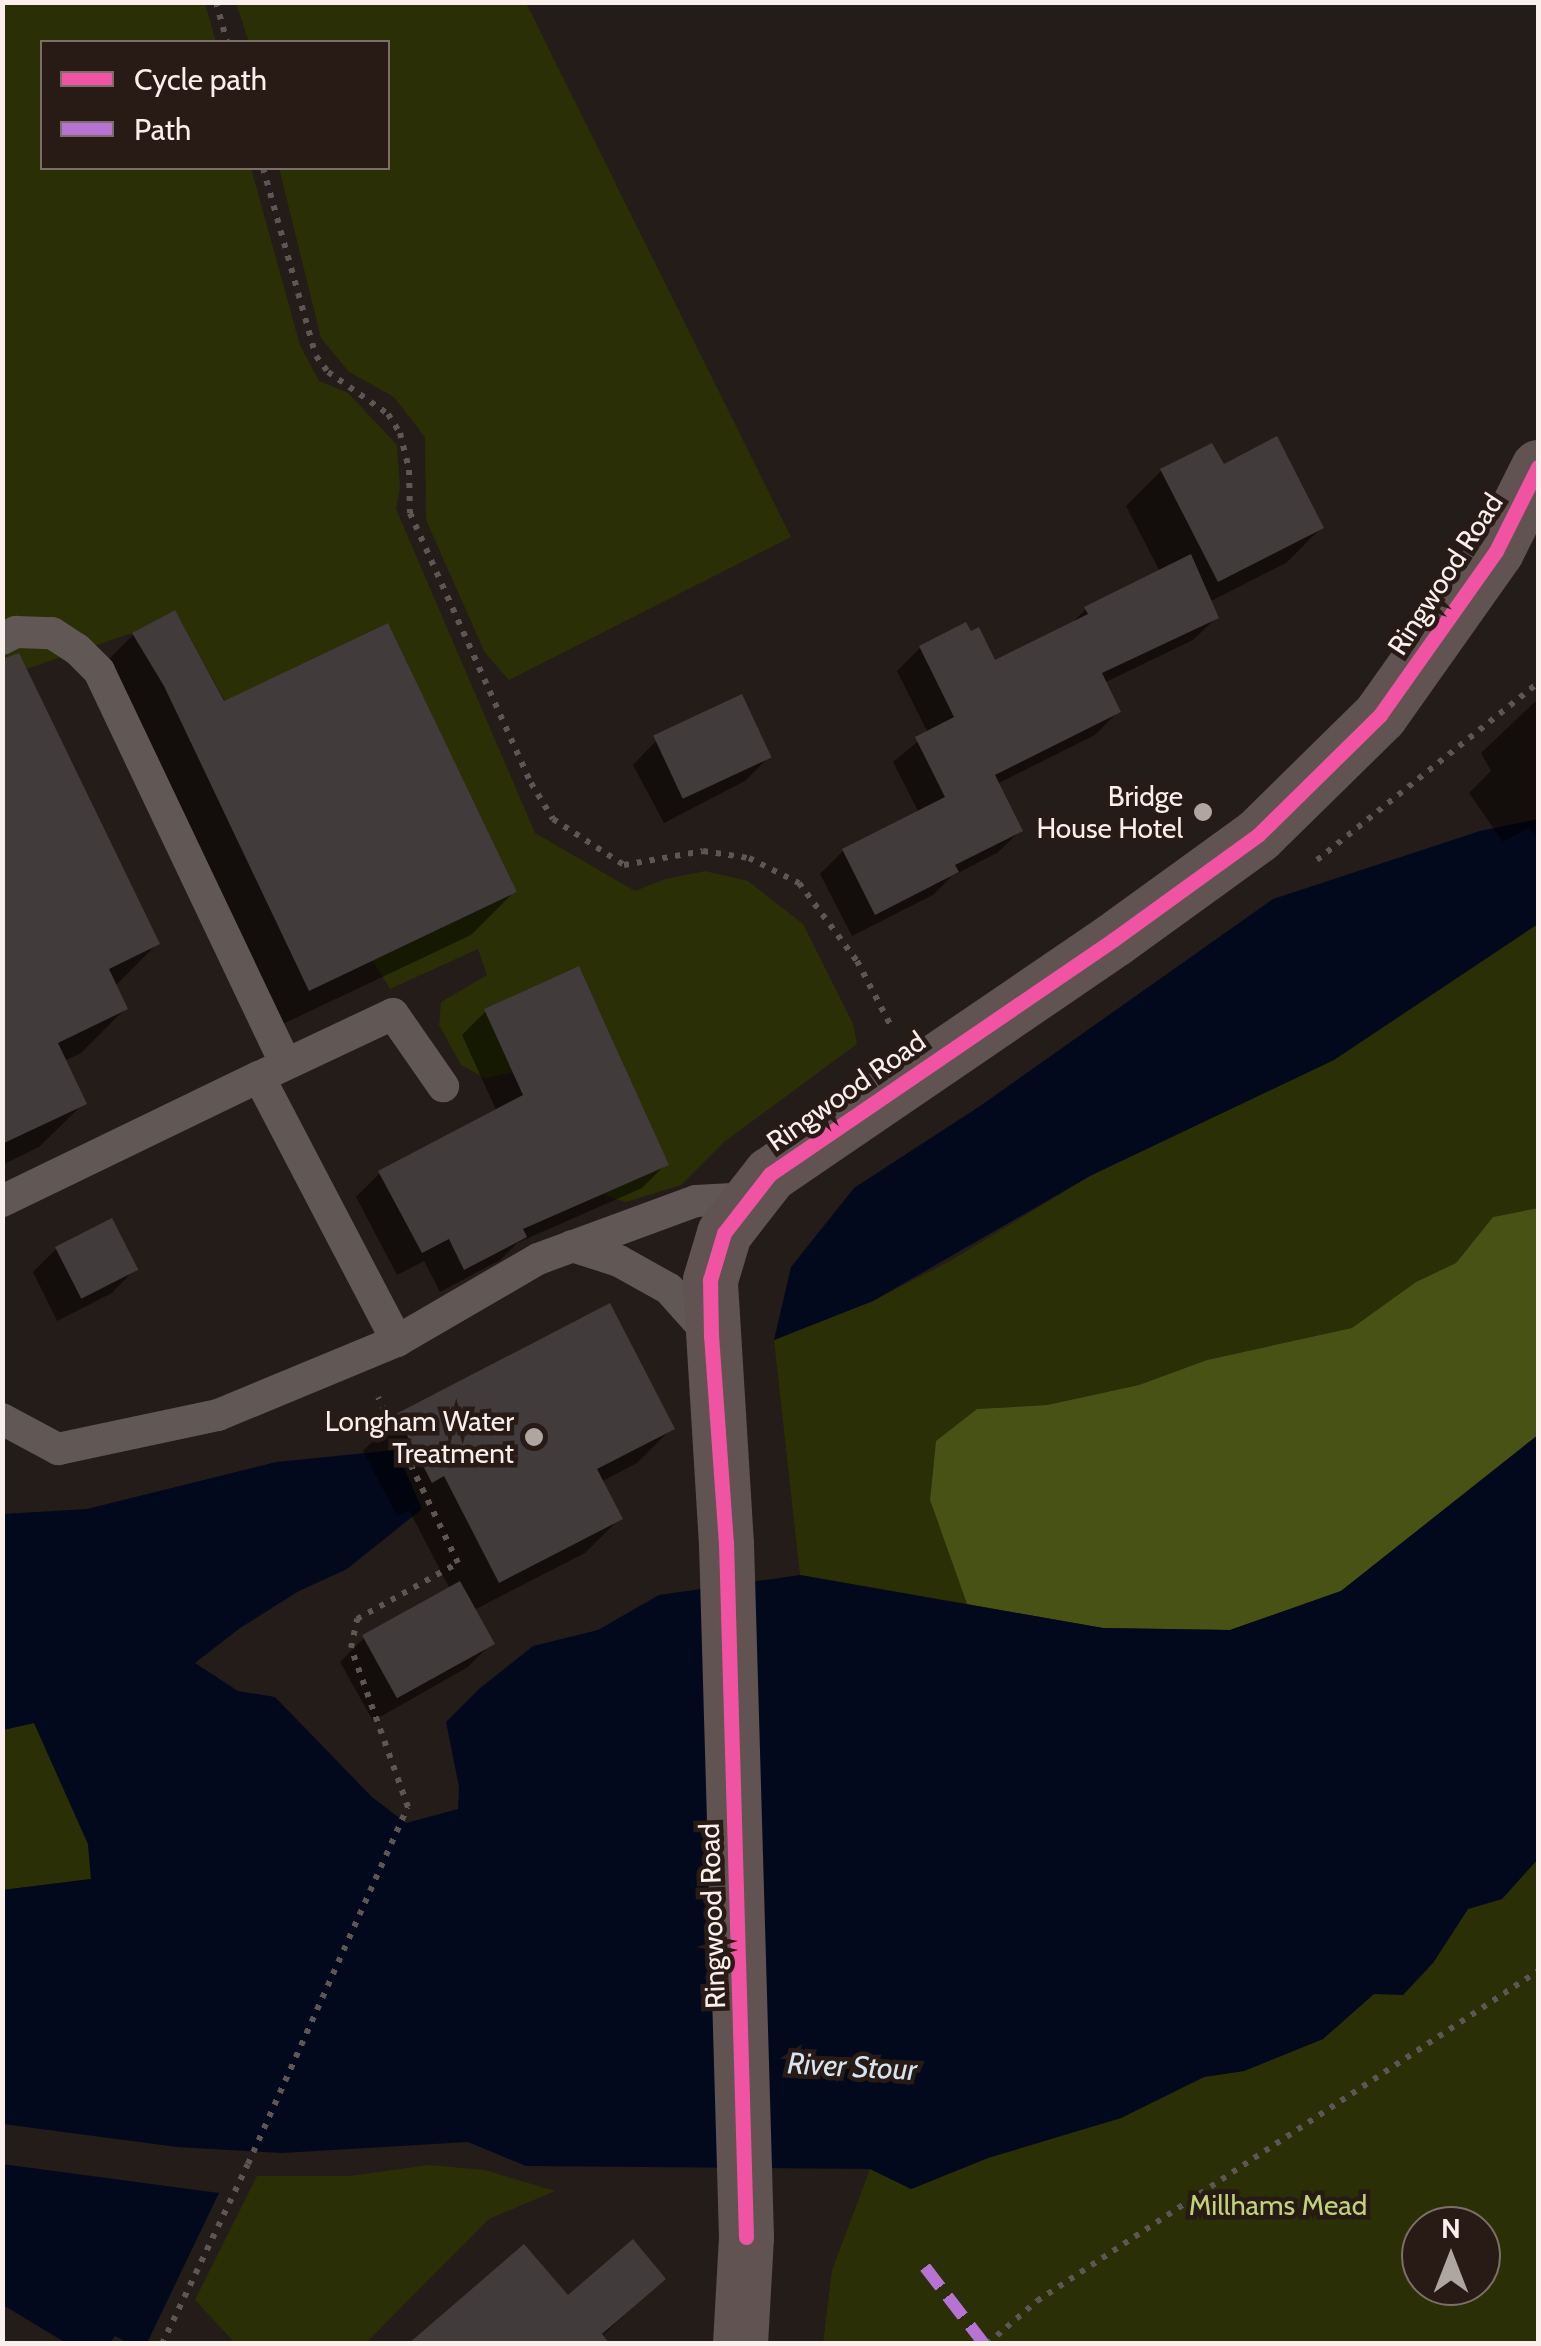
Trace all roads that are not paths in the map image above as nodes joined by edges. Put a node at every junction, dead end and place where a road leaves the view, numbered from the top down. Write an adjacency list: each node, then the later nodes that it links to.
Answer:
1 (1538, 466): 5 (highway, Ringwood Road)
2 (2, 639): 3 (lane)
3 (272, 1070): 4 (lane); 6 (lane); 9 (lane)
4 (444, 1086)
5 (751, 1198): 7 (lane); 8 (highway, Ringwood Road)
6 (2, 1201)
7 (572, 1246): 8 (lane); 9 (lane)
8 (711, 1336): 11 (highway, Ringwood Road)
9 (397, 1341): 10 (lane)
10 (2, 1419)
11 (740, 2344)

